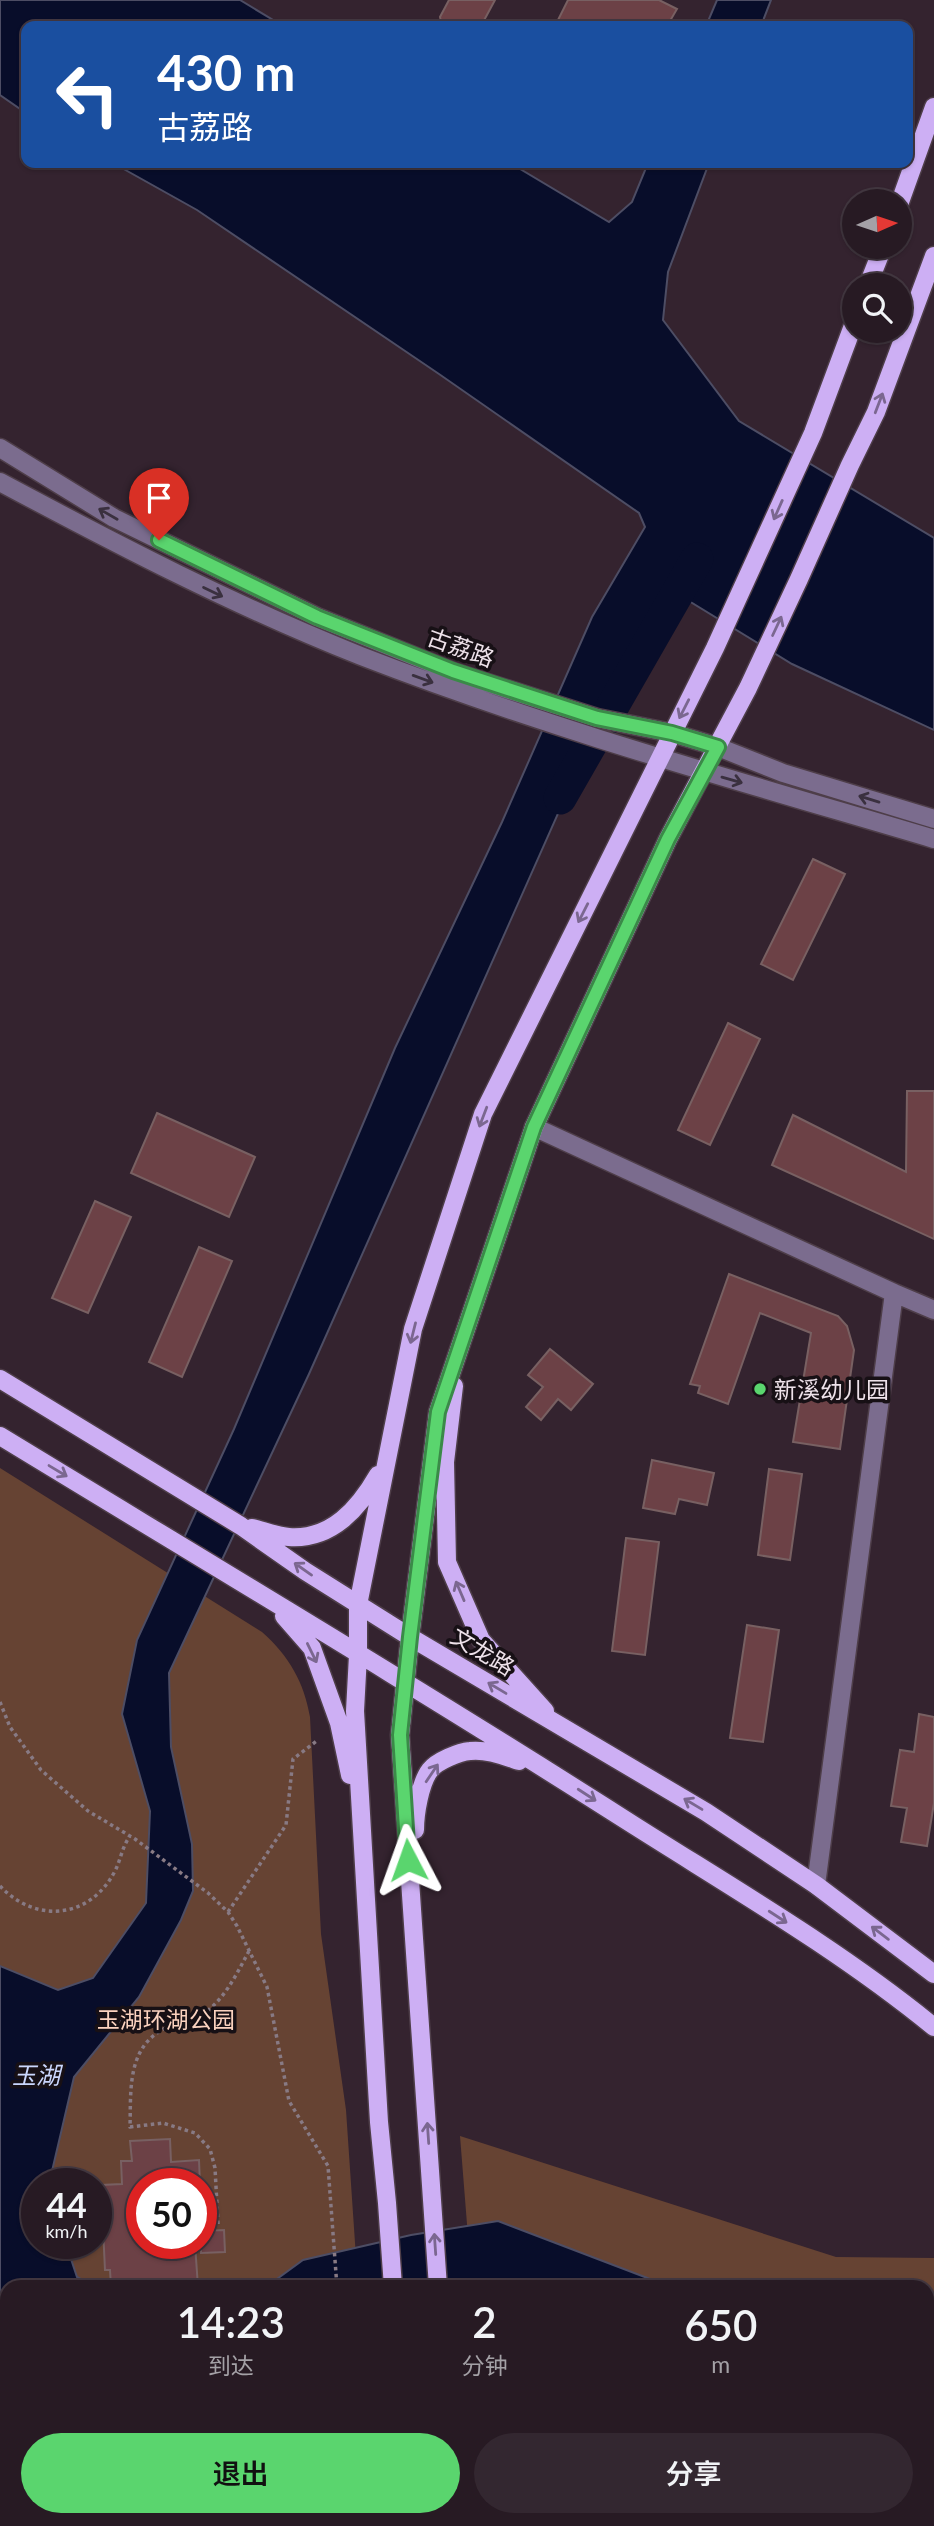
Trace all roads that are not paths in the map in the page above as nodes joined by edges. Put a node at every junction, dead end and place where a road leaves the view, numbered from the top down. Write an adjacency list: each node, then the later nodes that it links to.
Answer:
1 (934, 107): 2 (main road)
2 (913, 166)
3 (912, 168): 4 (main road)
4 (905, 189)
5 (934, 256): 10 (main road, one-way to 5)
6 (846, 343): 9 (main road, one-way to 9)
7 (0, 448): 9 (street, 古荔路, one-way to 7)
8 (0, 482): 11 (street, 古荔路, one-way to 11)
9 (672, 733): 10 (street, 古荔路); 11 (main road)
10 (718, 747): 12 (main road); 13 (street, 古荔路, one-way to 10)
11 (660, 760): 12 (street, 古荔路); 21 (main road, one-way to 21)
12 (704, 772): 14 (street, 古荔路, one-way to 14); 15 (main road)
13 (934, 819)
14 (934, 839)
15 (534, 1127): 16 (street); 18 (main road)
16 (894, 1293): 17 (street); 31 (street)
17 (934, 1310)
18 (459, 1348): 25 (main road); 28 (main road, one-way to 18)
19 (0, 1379): 22 (main road, 文龙路)
20 (0, 1436): 23 (main road, one-way to 23)
21 (387, 1459): 22 (main road); 24 (main road)
22 (241, 1526): 24 (main road, 文龙路, one-way to 22)
23 (270, 1601): 26 (main road); 30 (main road, one-way to 30)
24 (358, 1605): 25 (main road, 文龙路); 26 (main road)
25 (410, 1637): 27 (main road); 28 (main road, 文龙路, one-way to 25)
26 (358, 1654): 27 (main road); 30 (main road)
27 (406, 1684): 29 (main road); 32 (main road)
28 (557, 1724): 31 (main road, 文龙路, one-way to 28)
29 (549, 1771): 32 (main road, one-way to 29); 34 (main road, one-way to 34)
30 (363, 1849): 35 (main road)
31 (816, 1885): 33 (main road, 文龙路, one-way to 31)
32 (415, 1959): 36 (main road, one-way to 32)
33 (934, 1974)
34 (934, 2027)
35 (392, 2280)
36 (438, 2280)

